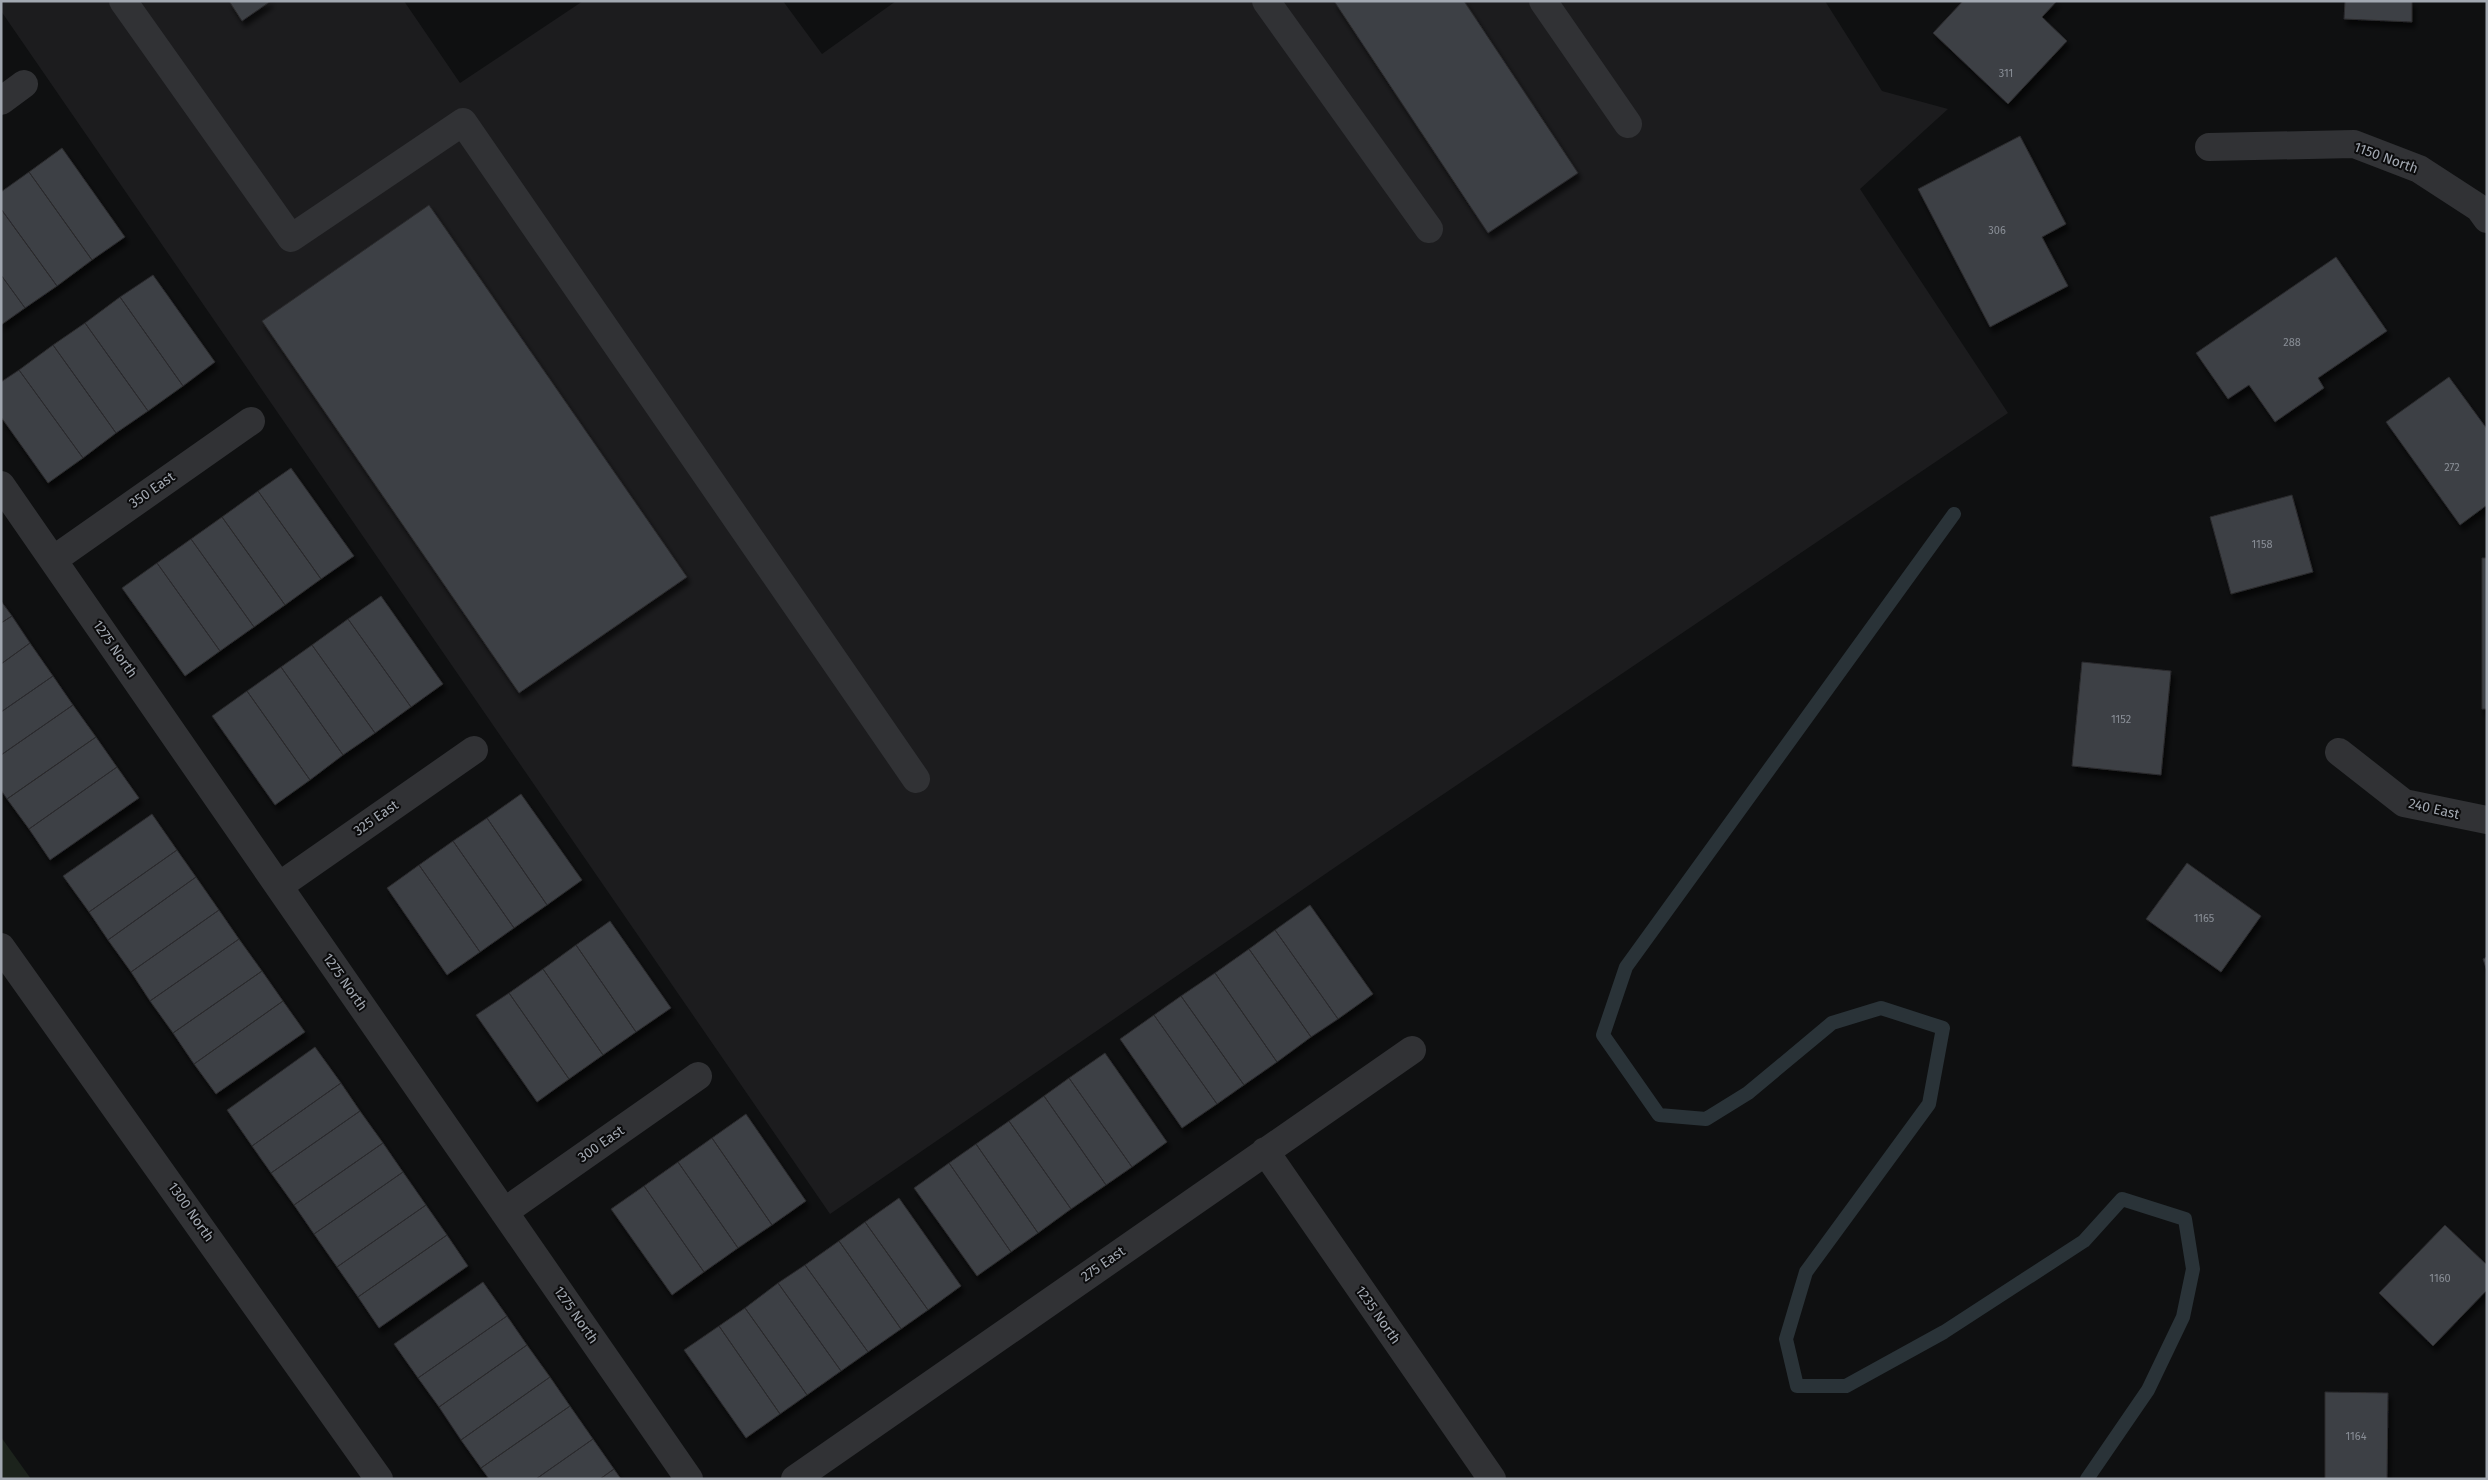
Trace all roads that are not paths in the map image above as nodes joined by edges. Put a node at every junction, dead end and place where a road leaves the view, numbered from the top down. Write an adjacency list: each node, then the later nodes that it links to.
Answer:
1 (123, 1): 15 (street)
2 (1266, 1): 9 (street)
3 (1544, 1): 6 (street)
4 (24, 84): 5 (street)
5 (1, 101)
6 (1628, 124)
7 (2208, 147): 8 (street, 1150 North)
8 (2487, 218)
9 (1429, 229)
10 (251, 421): 12 (street, 350 East)
11 (1, 485): 12 (street, 1275 North)
12 (53, 560): 17 (street, 1275 North)
13 (474, 750): 17 (street, 325 East)
14 (2339, 752): 16 (street, 240 East)
15 (916, 779)
16 (2487, 820)
17 (279, 886): 22 (street, 1275 North)
18 (1, 947): 23 (street, 1300 North)
19 (1412, 1050): 21 (street, 275 East)
20 (698, 1076): 22 (street, 300 East)
21 (1265, 1151): 25 (street, 275 East); 26 (street, 1235 North)
22 (504, 1212): 24 (street, 1275 North)
23 (379, 1479)
24 (689, 1479)
25 (795, 1479)
26 (1492, 1479)

